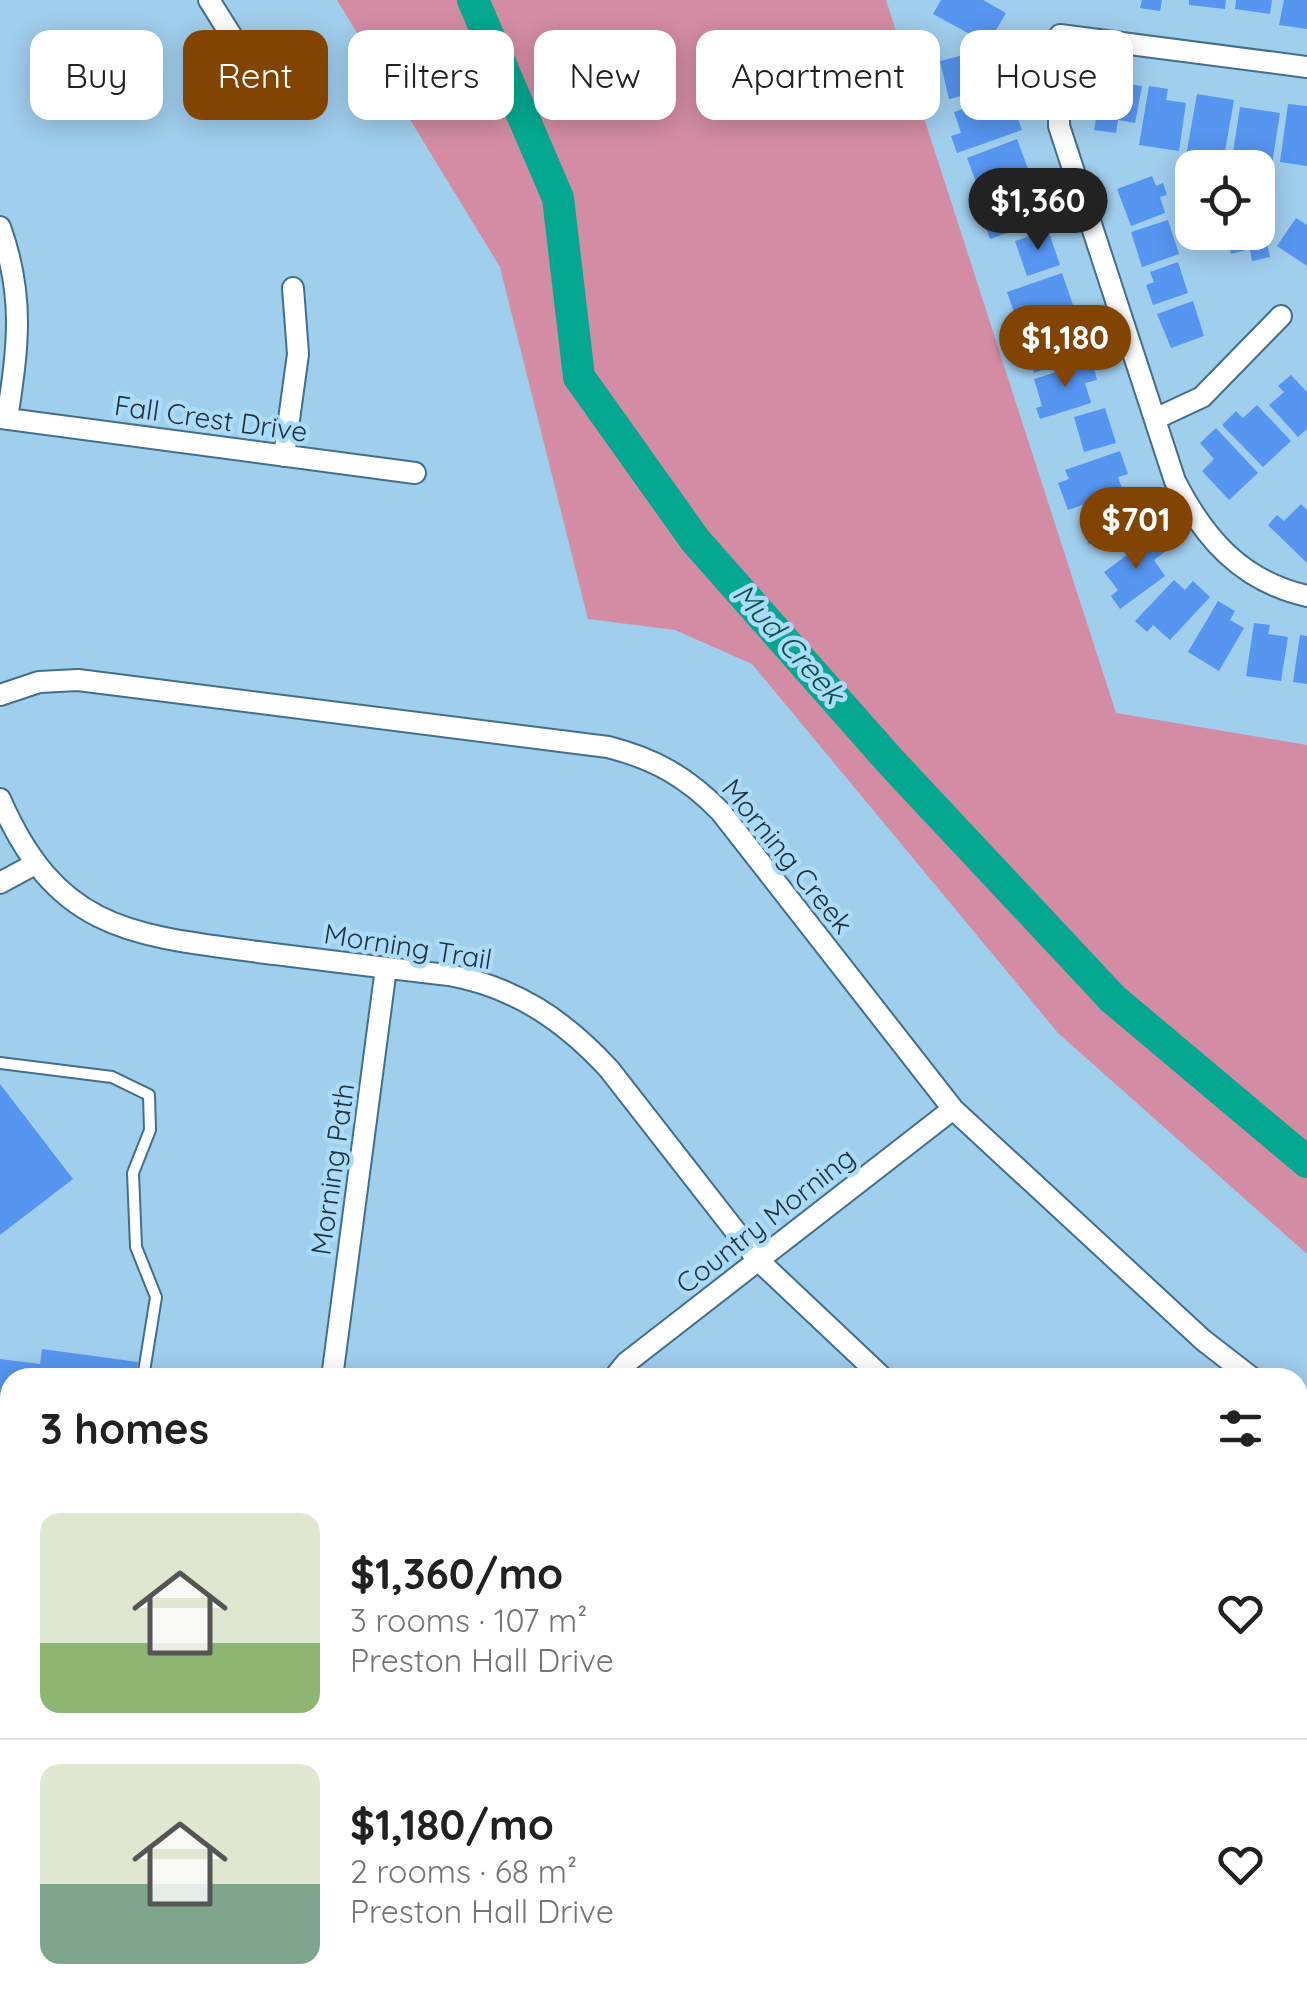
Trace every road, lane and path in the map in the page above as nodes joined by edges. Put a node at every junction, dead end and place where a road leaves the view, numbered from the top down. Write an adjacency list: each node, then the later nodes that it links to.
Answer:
1 (210, 0): 2 (street)
2 (228, 30)
3 (1307, 67): 8 (street)
4 (0, 226): 7 (street)
5 (293, 288): 9 (street)
6 (1281, 316): 8 (street)
7 (3, 418): 9 (street, Fall Crest Drive)
8 (1155, 419): 11 (street)
9 (284, 456): 10 (street, Fall Crest Drive)
10 (416, 473)
11 (1304, 595)
12 (0, 695): 18 (street, Morning Creek)
13 (0, 799): 14 (street, Morning Trail)
14 (35, 864): 15 (street); 16 (street, Morning Trail)
15 (0, 882)
16 (386, 968): 19 (street, Morning Trail); 21 (street, Morning Path)
17 (0, 1063): 20 (lane)
18 (953, 1109): 19 (street, Country Morning); 24 (street, Morning Creek)
19 (758, 1260): 22 (street, Country Morning); 23 (street, Morning Trail)
20 (145, 1368)
21 (333, 1368)
22 (626, 1368)
23 (872, 1368)
24 (1239, 1368)

